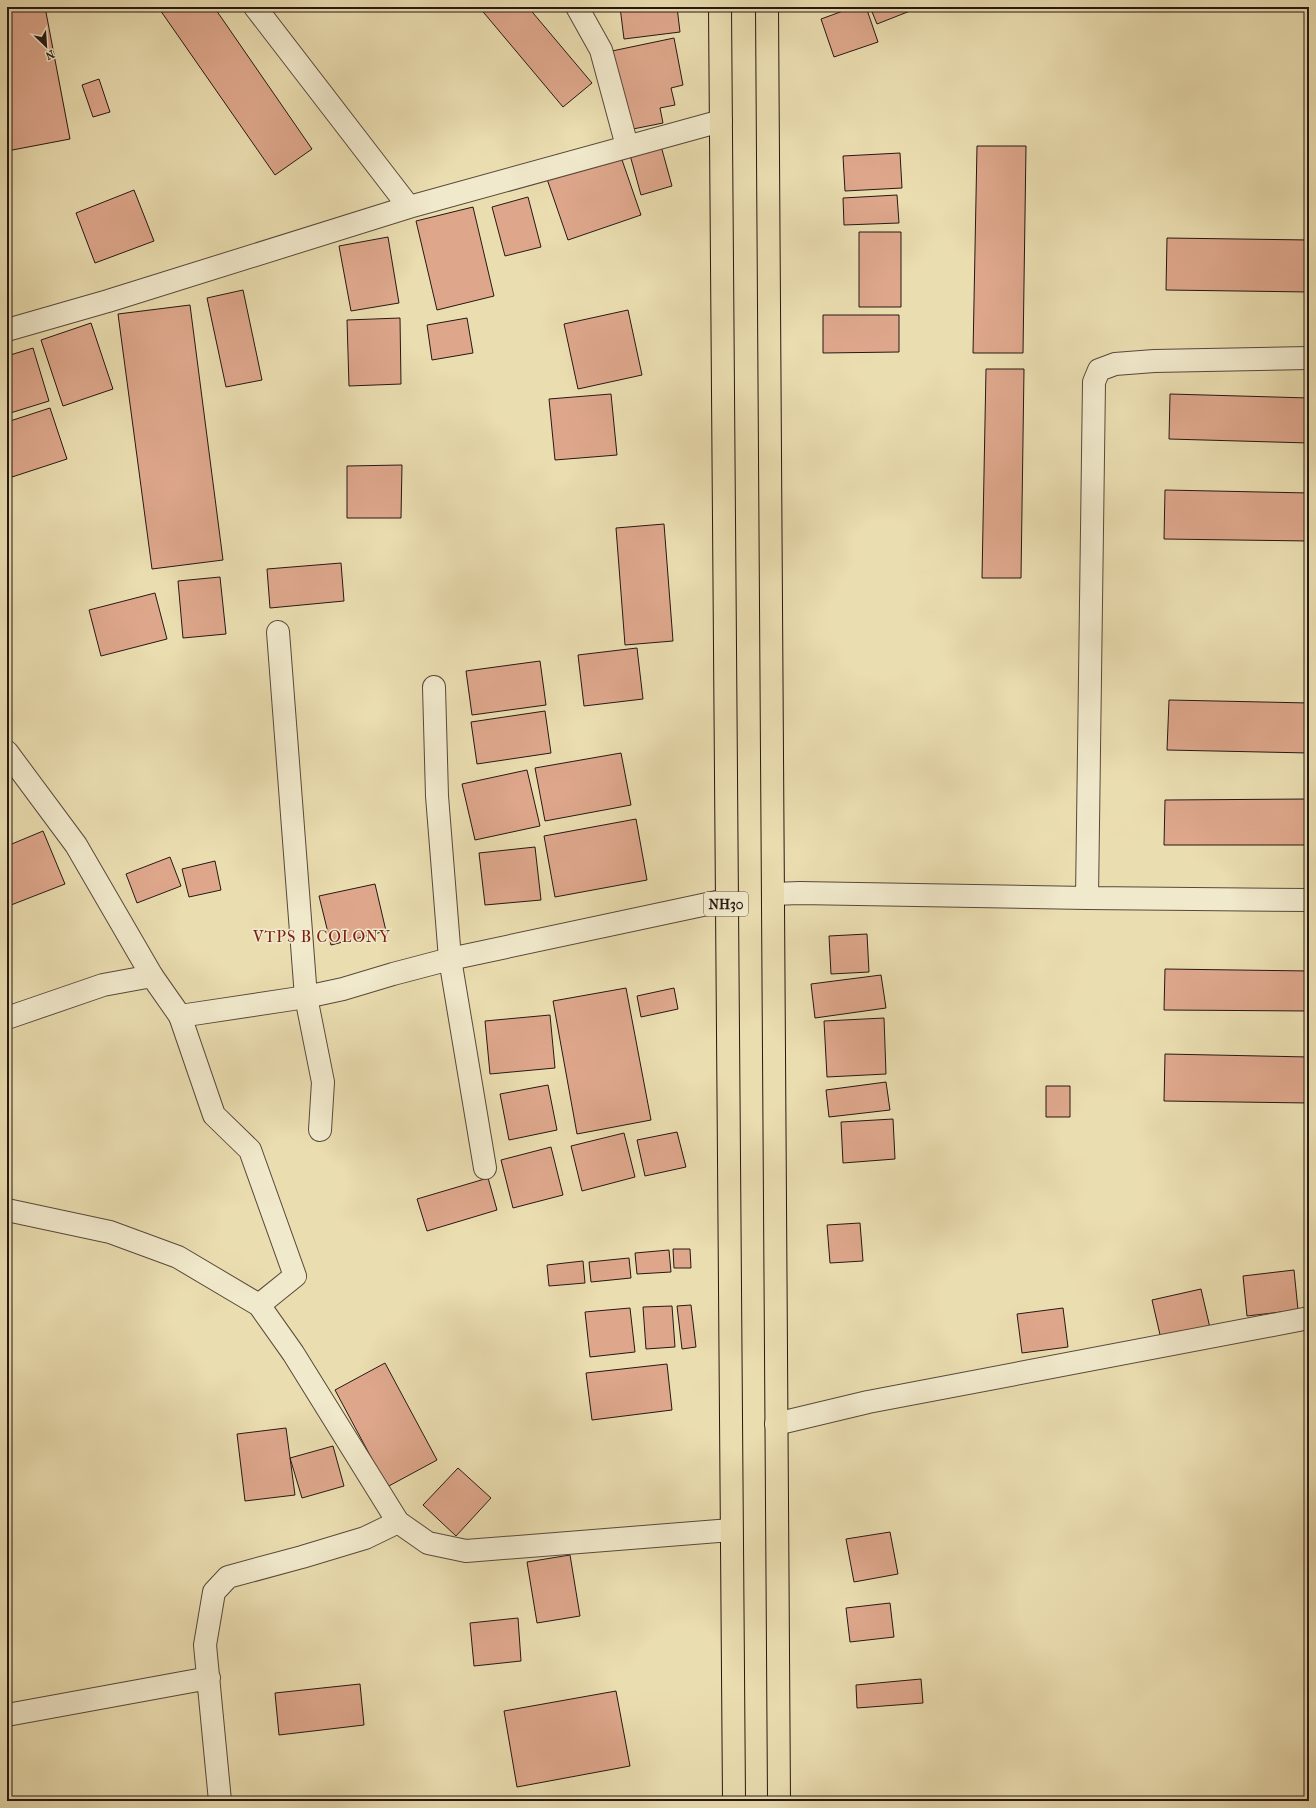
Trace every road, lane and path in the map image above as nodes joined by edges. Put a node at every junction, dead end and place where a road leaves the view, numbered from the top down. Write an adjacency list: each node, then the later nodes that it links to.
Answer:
1 (256, 7): 7 (street)
2 (577, 7): 6 (street)
3 (720, 7): 5 (highway, NH30)
4 (767, 7): 13 (highway)
5 (721, 120): 6 (street); 15 (highway, NH30)
6 (627, 146): 7 (street)
7 (409, 207): 8 (street)
8 (7, 330)
9 (1309, 358): 14 (street)
10 (278, 632): 19 (street)
11 (434, 686): 17 (street)
12 (7, 752): 18 (street)
13 (773, 894): 14 (street); 27 (highway)
14 (1087, 898): 16 (street)
15 (726, 900): 17 (street); 29 (highway, NH30)
16 (1309, 900)
17 (450, 959): 19 (street); 23 (street)
18 (152, 976): 20 (street); 21 (street)
19 (306, 997): 20 (street); 22 (street)
20 (180, 1016): 25 (street)
21 (7, 1018)
22 (320, 1130)
23 (485, 1168)
24 (7, 1210): 25 (street)
25 (259, 1305): 28 (street)
26 (1309, 1318): 27 (street)
27 (776, 1424): 34 (highway)
28 (398, 1522): 29 (street); 30 (street)
29 (731, 1530): 33 (highway, NH30)
30 (208, 1678): 31 (street); 32 (street)
31 (7, 1715)
32 (220, 1801)
33 (734, 1801)
34 (779, 1801)

